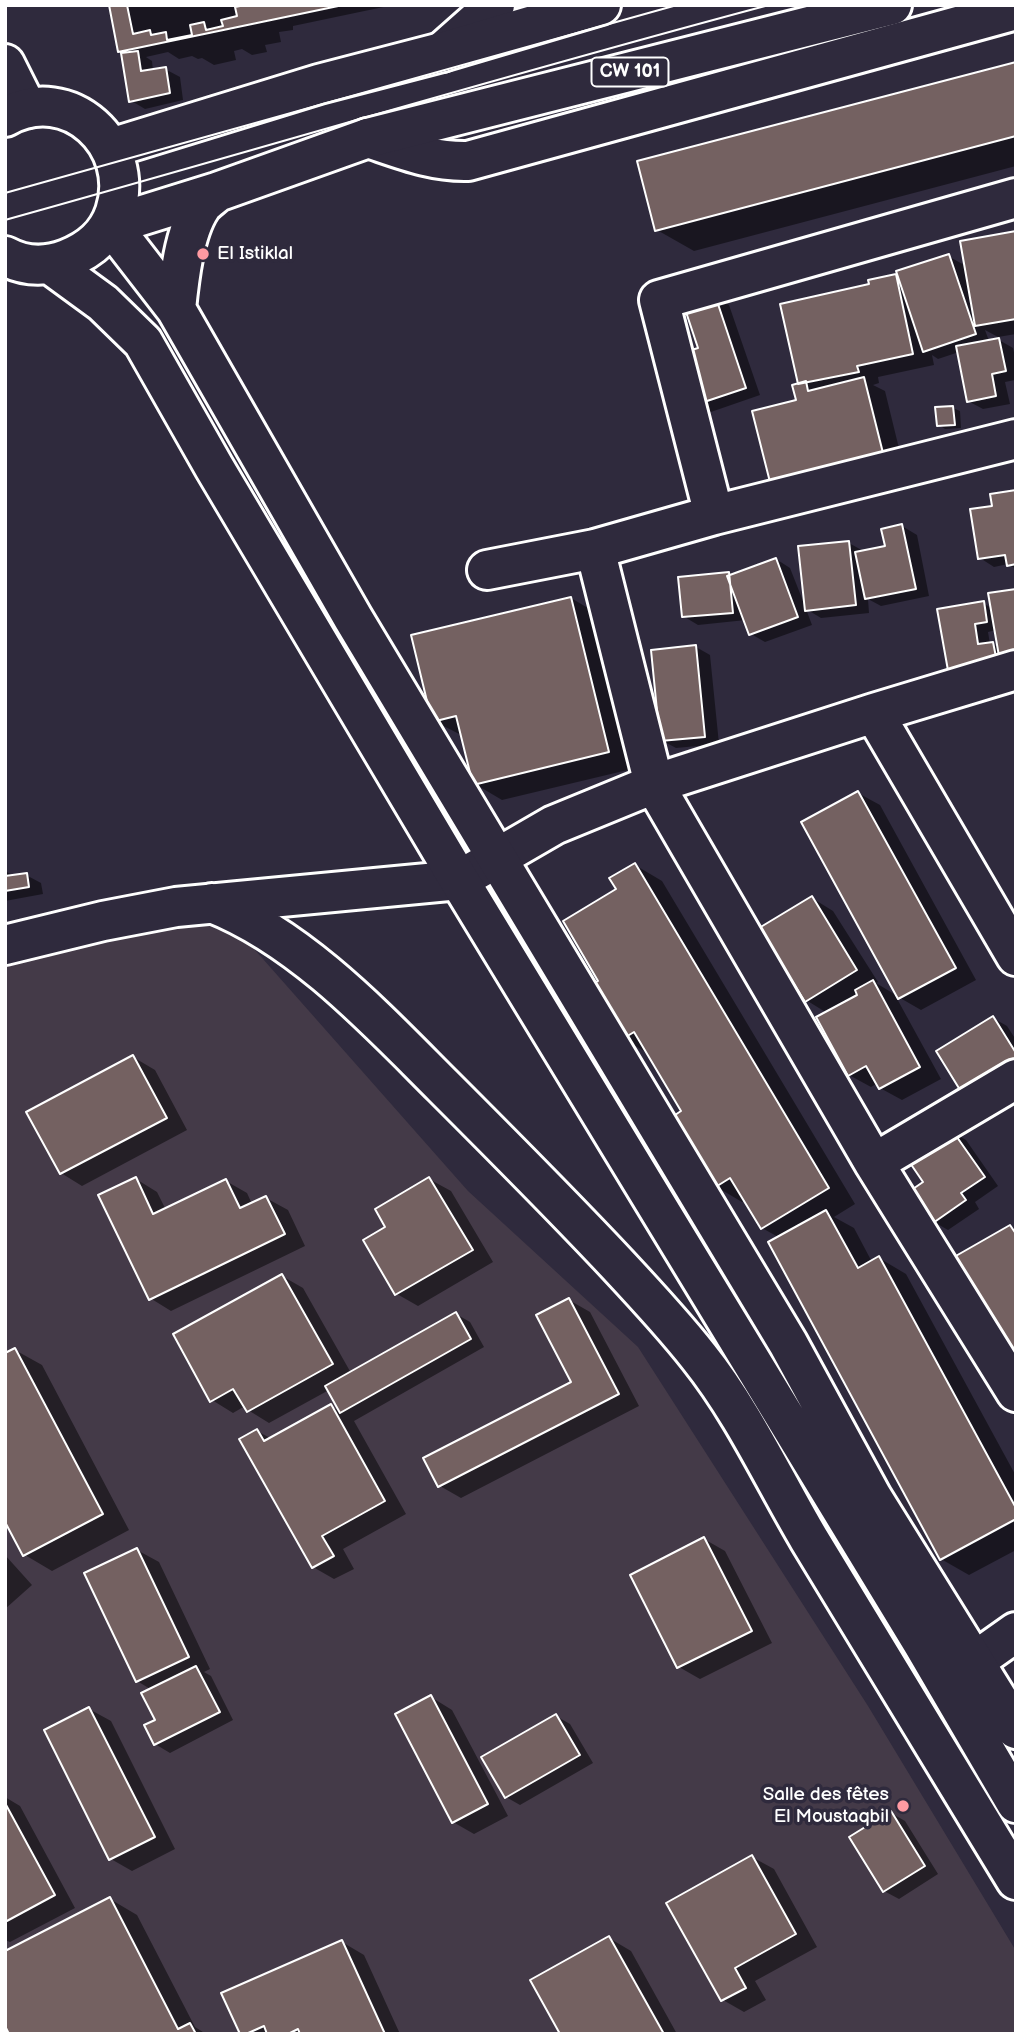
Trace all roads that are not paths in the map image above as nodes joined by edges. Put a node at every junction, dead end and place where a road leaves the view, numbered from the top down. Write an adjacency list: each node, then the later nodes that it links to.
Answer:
1 (549, 5): 5 (street)
2 (601, 5): 5 (street)
3 (892, 5): 8 (street, CW 101)
4 (1016, 10): 8 (street)
5 (503, 18): 9 (street)
6 (5, 64): 7 (street)
7 (16, 113): 9 (street)
8 (368, 138): 10 (street)
9 (111, 148): 12 (street)
10 (217, 192): 12 (street); 15 (street)
11 (1016, 198): 17 (street)
12 (111, 225): 14 (street); 15 (street)
13 (6, 257): 14 (street)
14 (51, 265): 24 (street)
15 (176, 309): 23 (street)
16 (1016, 439): 17 (street)
17 (714, 515): 18 (street)
18 (595, 550): 19 (street); 22 (street)
19 (486, 570)
20 (1016, 670): 21 (street)
21 (874, 713): 22 (street); 27 (street)
22 (654, 784): 23 (street); 29 (street)
23 (497, 856): 24 (street); 32 (street)
24 (459, 880): 25 (street); 34 (street)
25 (212, 904): 26 (street); 35 (street)
26 (5, 945)
27 (1016, 956)
28 (1016, 1079): 29 (street)
29 (874, 1163): 30 (street)
30 (1016, 1392)
31 (1016, 1632): 32 (street)
32 (975, 1661): 33 (street)
33 (1016, 1729)
34 (1016, 1803)
35 (1016, 1880)

